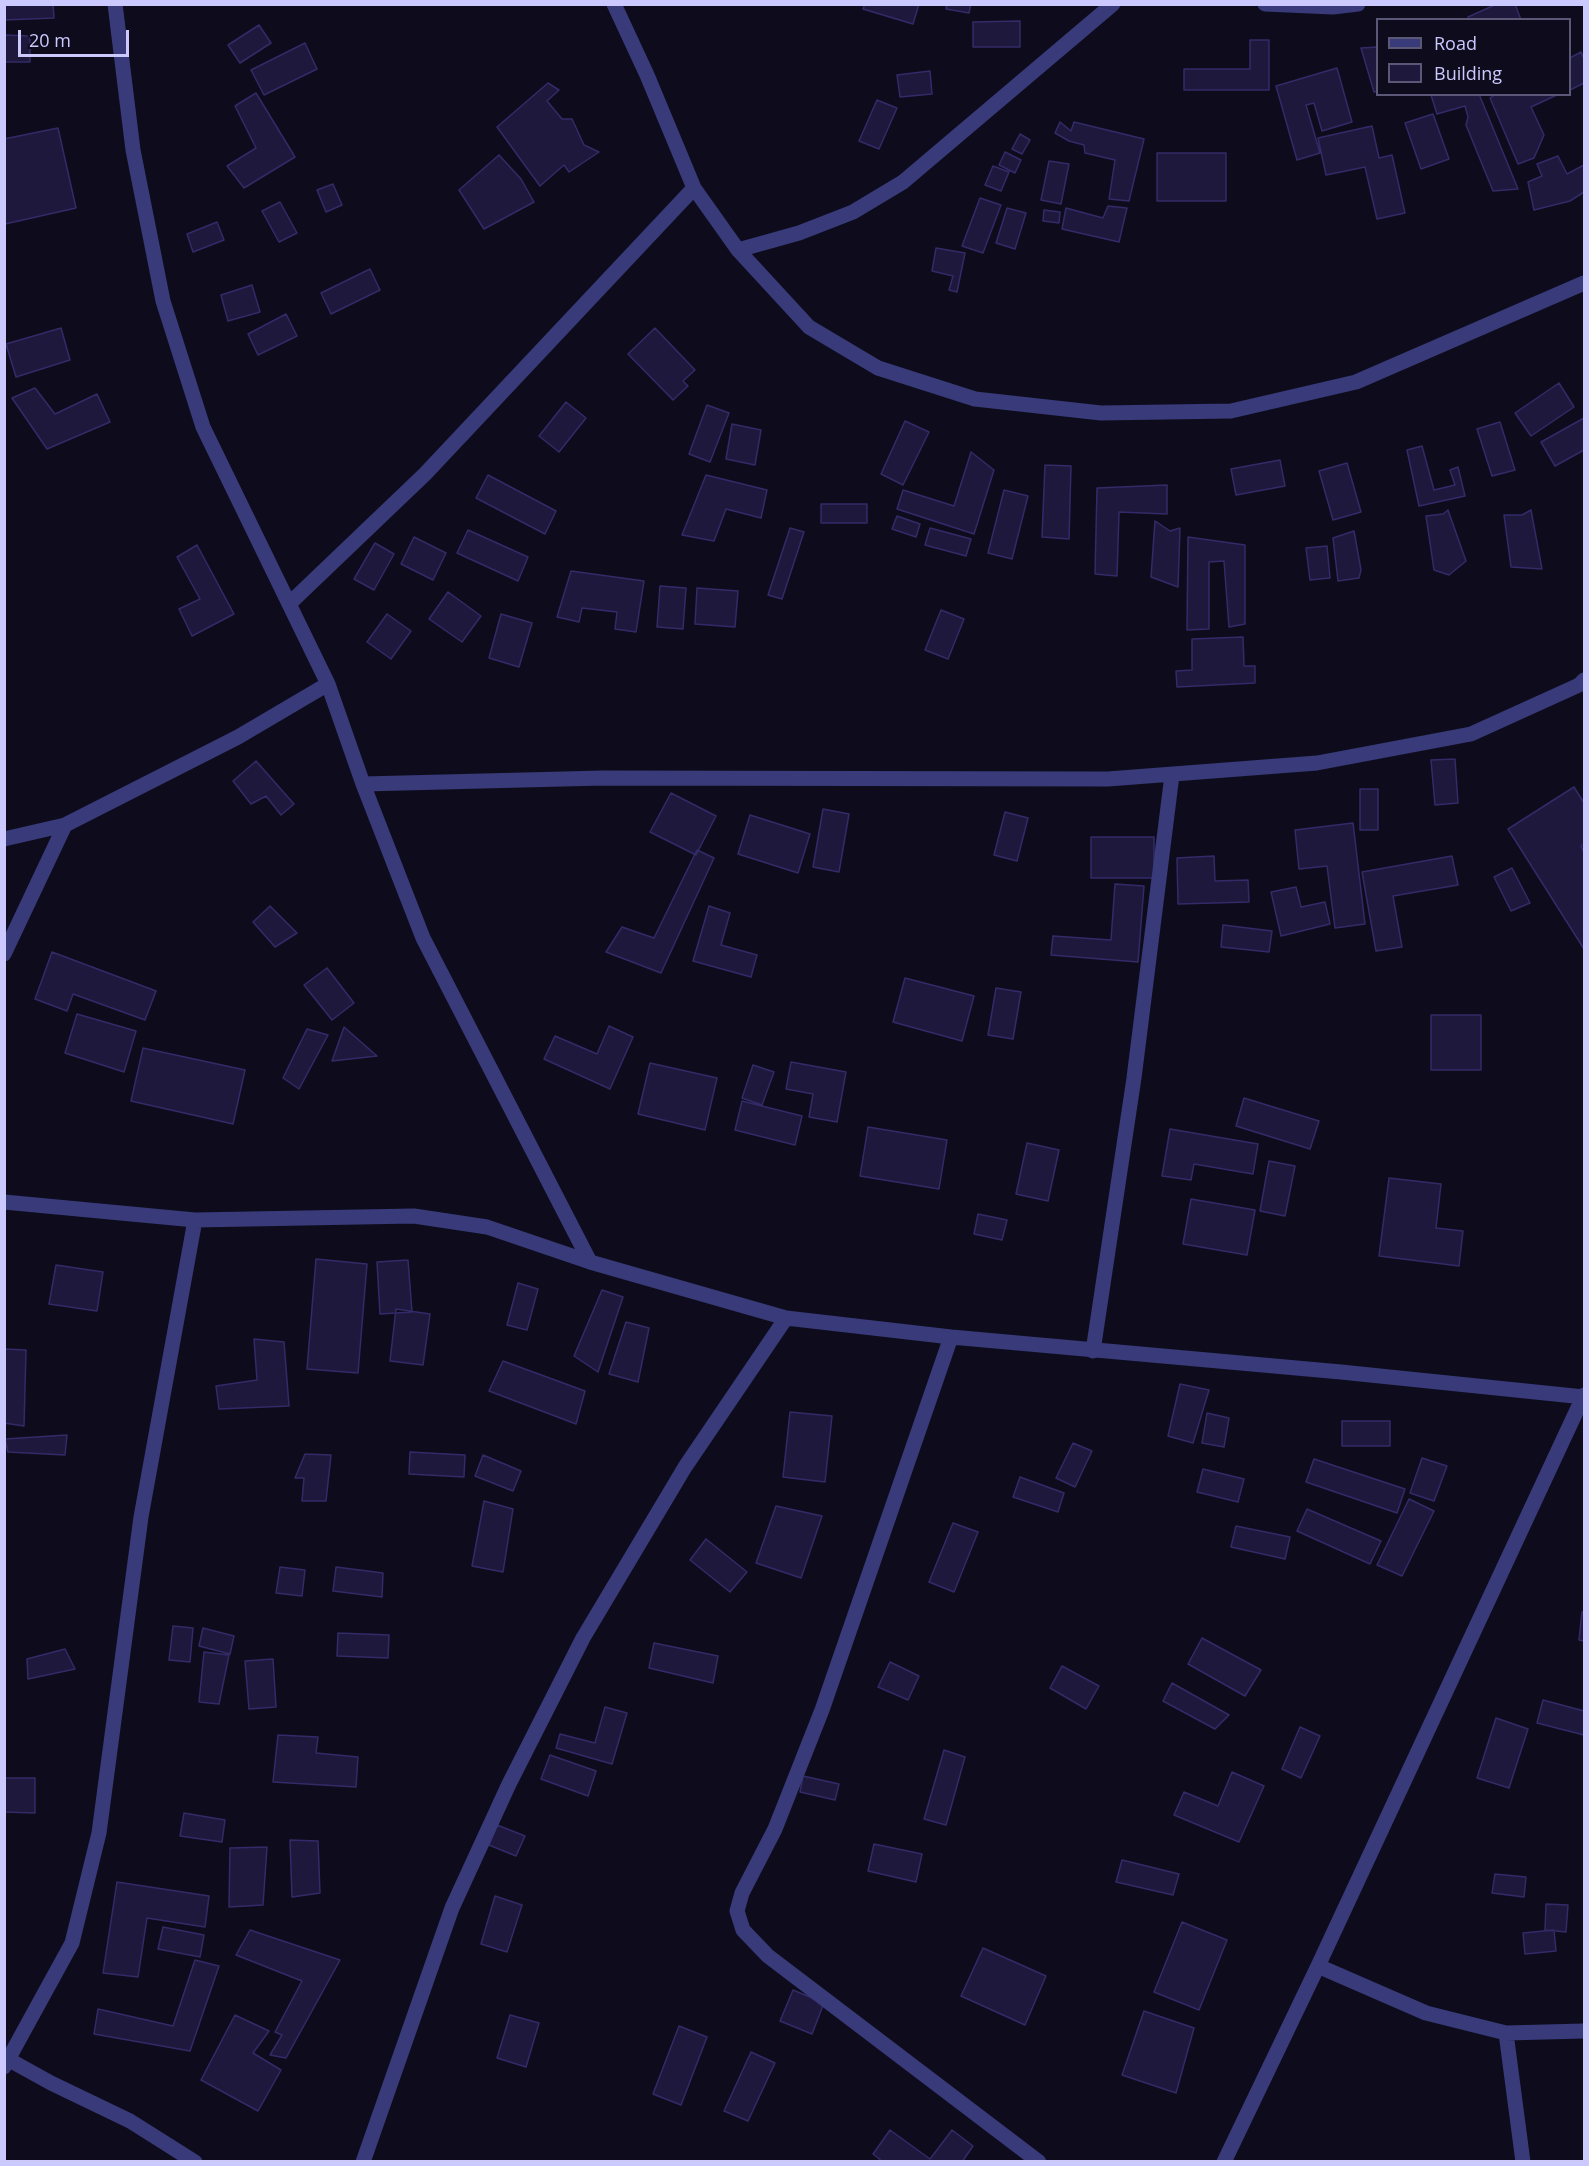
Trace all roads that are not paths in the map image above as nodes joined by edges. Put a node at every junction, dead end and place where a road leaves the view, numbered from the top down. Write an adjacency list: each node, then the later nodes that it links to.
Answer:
1 (115, 4): 9 (street)
2 (614, 4): 6 (street)
3 (1113, 4): 7 (street)
4 (1265, 4): 5 (street)
5 (1358, 4)
6 (694, 188): 7 (street); 9 (street)
7 (738, 250): 8 (street)
8 (1584, 283)
9 (289, 604): 11 (street)
10 (1584, 680): 12 (street)
11 (328, 684): 13 (street); 14 (street)
12 (1172, 774): 13 (street); 22 (street)
13 (363, 784): 19 (street)
14 (65, 825): 15 (street); 16 (street)
15 (4, 839)
16 (4, 954)
17 (4, 1202): 18 (street)
18 (195, 1220): 19 (street); 27 (street)
19 (590, 1262): 20 (street)
20 (786, 1318): 21 (street); 29 (street)
21 (951, 1338): 22 (street); 30 (street)
22 (1093, 1351): 23 (street)
23 (1584, 1396): 24 (street)
24 (1318, 1966): 26 (street); 31 (street)
25 (1584, 2031): 26 (street)
26 (1506, 2033): 32 (street)
27 (6, 2061): 28 (street)
28 (195, 2162)
29 (363, 2162)
30 (1039, 2162)
31 (1224, 2162)
32 (1523, 2162)

